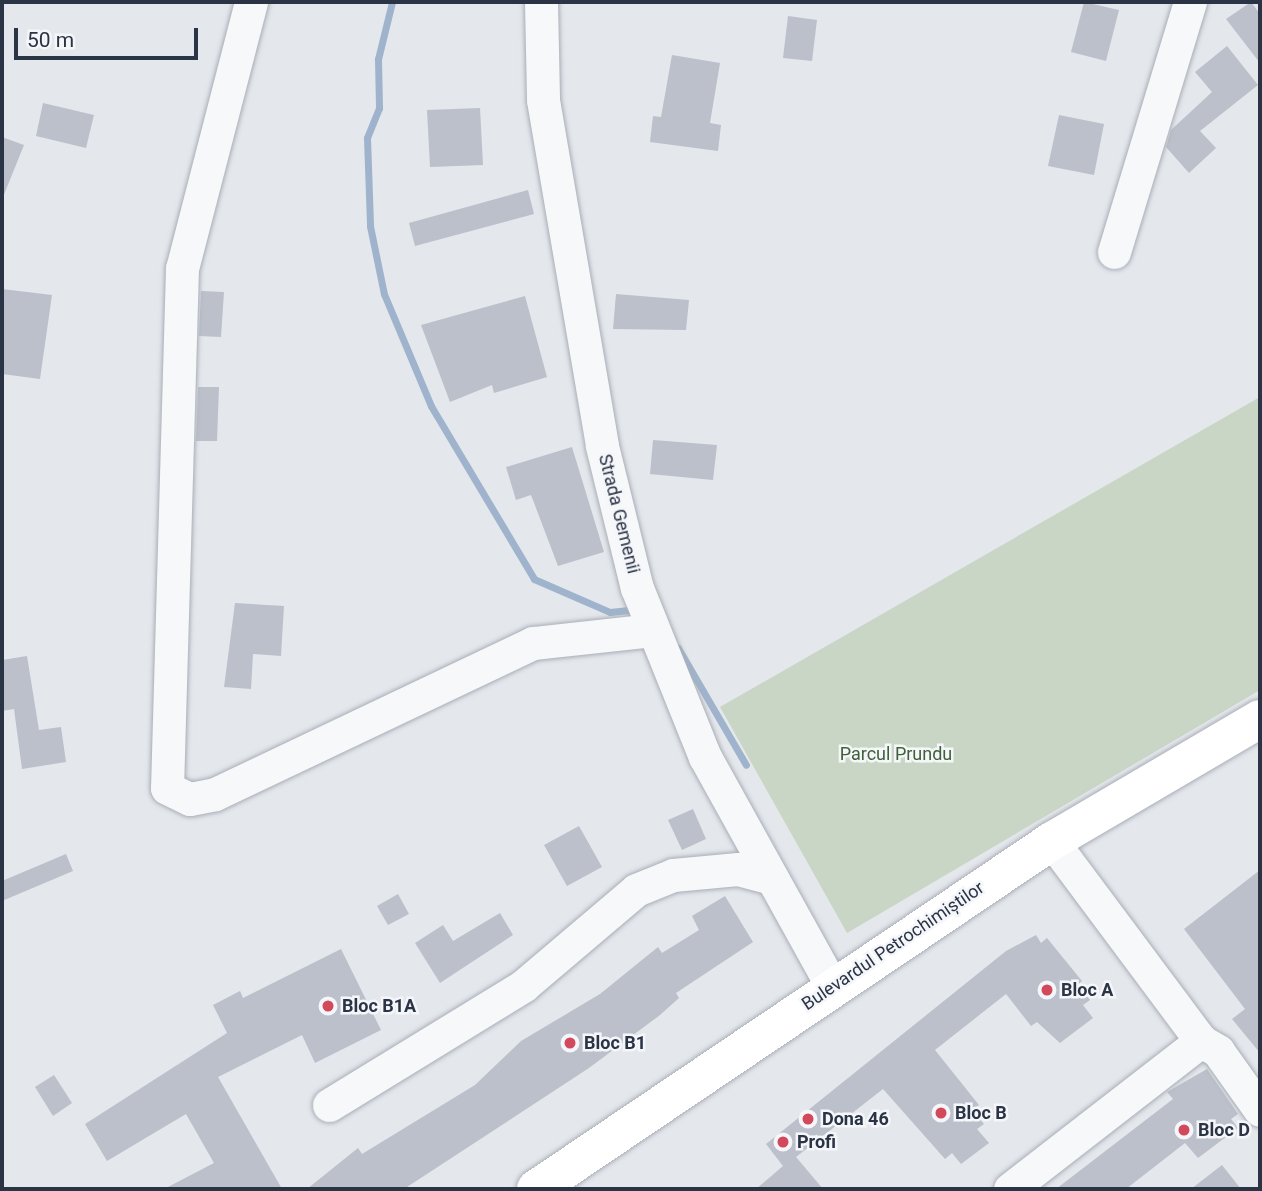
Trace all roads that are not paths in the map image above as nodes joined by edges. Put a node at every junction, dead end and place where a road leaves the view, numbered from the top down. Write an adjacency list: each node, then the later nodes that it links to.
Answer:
1 (251, 2): 5 (street)
2 (541, 2): 5 (street, Strada Gemenii)
3 (1190, 2): 4 (street)
4 (1114, 252)
5 (652, 631): 8 (street, Strada Gemenii)
6 (1260, 719): 7 (main road, Bulevardul Petrochimiștilor)
7 (1052, 841): 9 (main road, Bulevardul Petrochimiștilor); 10 (street)
8 (772, 878): 9 (street, Strada Gemenii); 11 (street)
9 (832, 986): 13 (main road, Bulevardul Petrochimiștilor)
10 (1200, 1041): 12 (street); 15 (street)
11 (329, 1105)
12 (1260, 1110)
13 (574, 1179): 14 (main road, Bulevardul Petrochimiștilor)
14 (536, 1189)
15 (1010, 1189)

